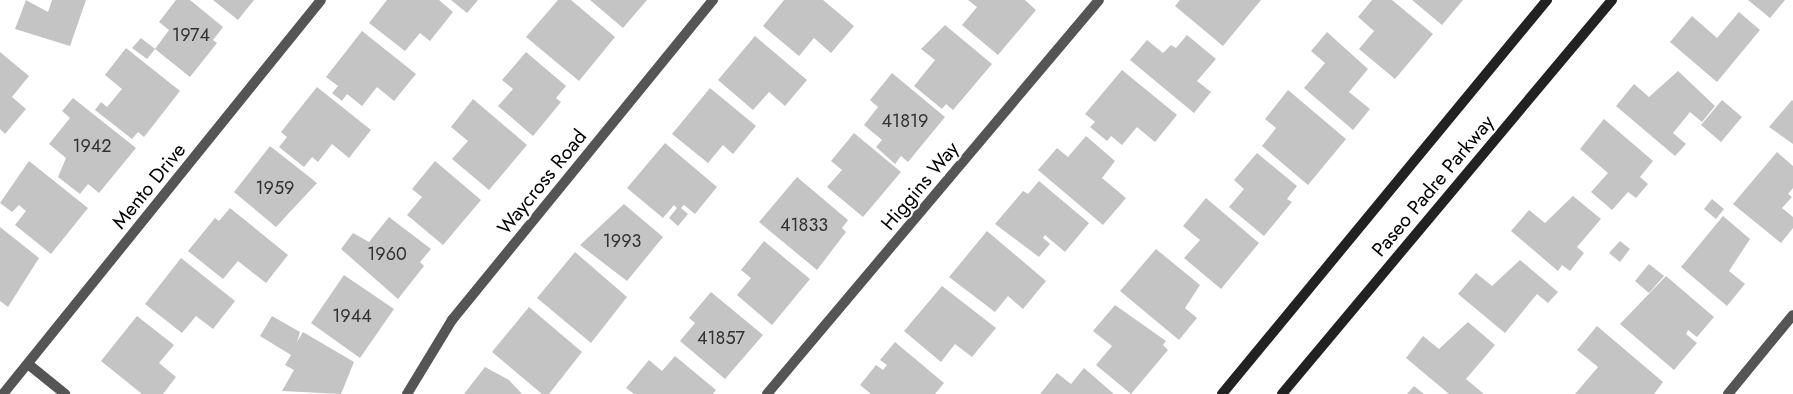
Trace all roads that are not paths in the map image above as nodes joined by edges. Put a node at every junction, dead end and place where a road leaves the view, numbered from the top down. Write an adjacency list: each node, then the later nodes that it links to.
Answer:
1 (321, 0): 7 (street, Mento Drive)
2 (713, 0): 10 (street, Waycross Road)
3 (1100, 0): 11 (street, Higgins Way)
4 (1547, 0): 12 (main road, Paseo Padre Parkway)
5 (1612, 0): 13 (main road, Paseo Padre Parkway)
6 (1793, 315): 14 (street)
7 (28, 364): 8 (street, Mento Drive); 9 (street)
8 (3, 394)
9 (65, 394)
10 (407, 394)
11 (767, 394)
12 (1222, 394)
13 (1282, 394)
14 (1728, 394)

